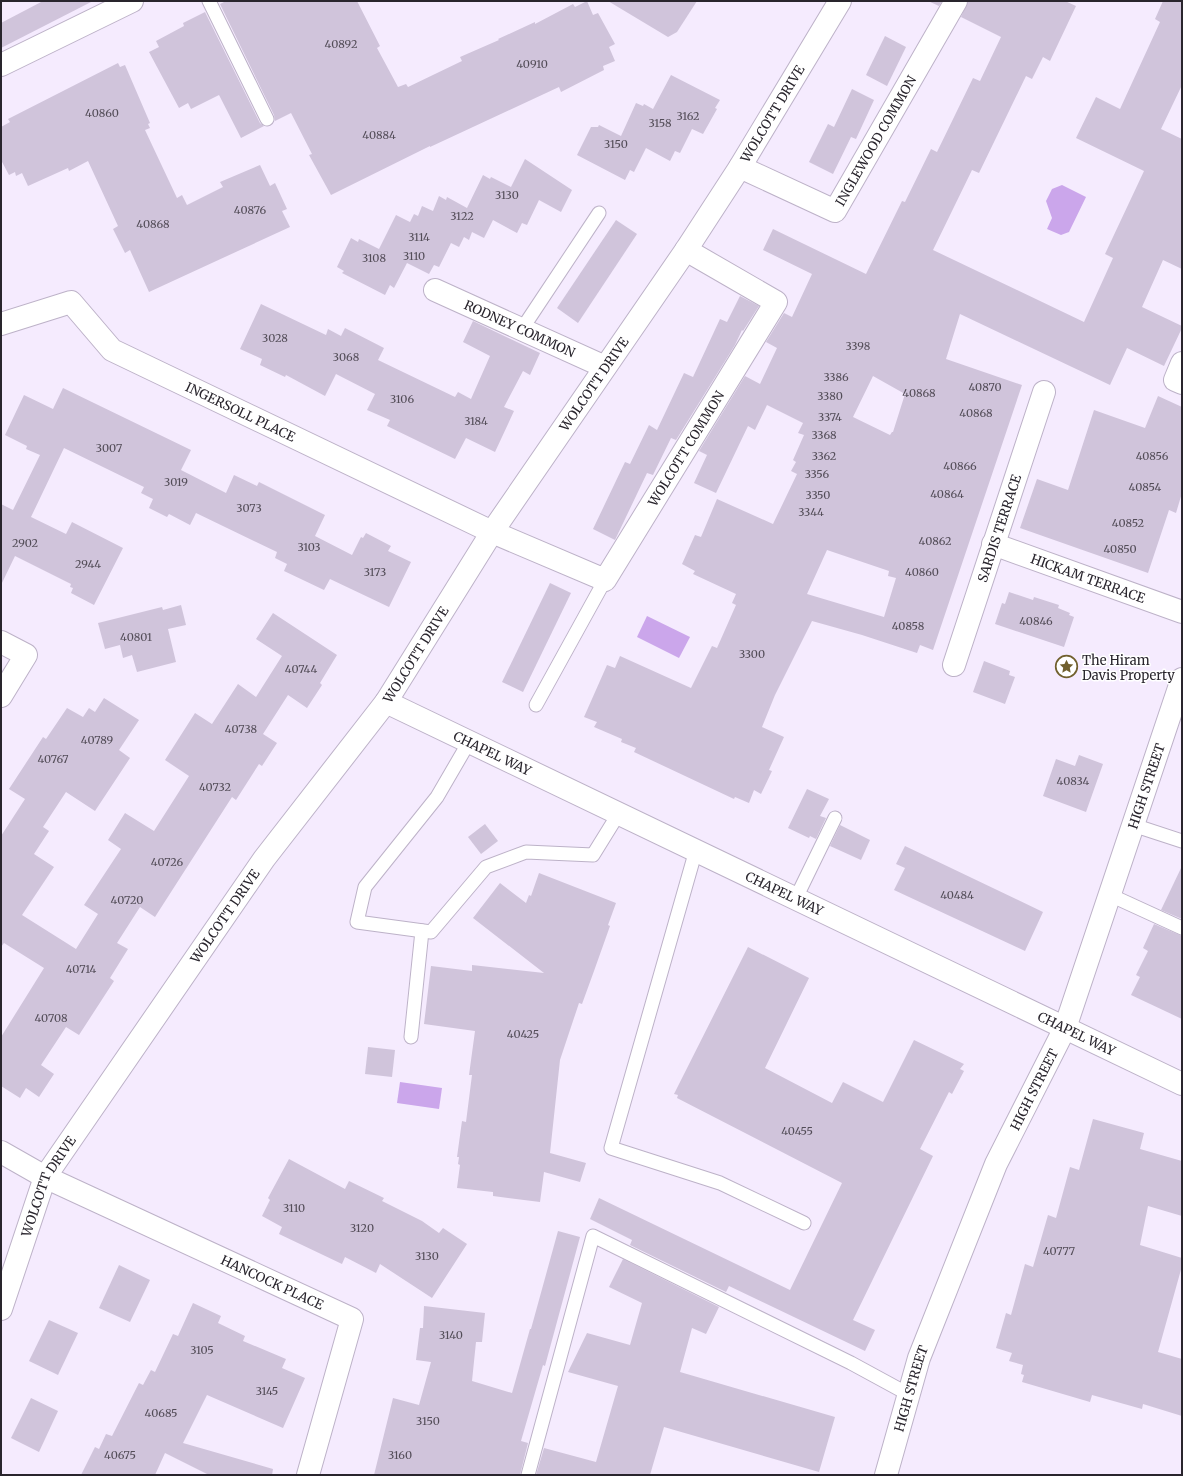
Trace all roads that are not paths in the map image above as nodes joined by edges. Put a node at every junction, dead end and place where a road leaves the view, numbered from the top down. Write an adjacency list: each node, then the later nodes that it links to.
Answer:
1 (132, 1): 5 (street)
2 (209, 1): 6 (lane)
3 (840, 1): 7 (street, WOLCOTT DRIVE)
4 (956, 1): 7 (street, INGLEWOOD COMMON)
5 (1, 65)
6 (267, 119)
7 (740, 167): 9 (street, WOLCOTT DRIVE)
8 (599, 213): 12 (lane)
9 (686, 250): 14 (street, WOLCOTT DRIVE); 19 (street, WOLCOTT COMMON)
10 (435, 290): 12 (street, RODNEY COMMON)
11 (1, 324): 17 (street, INGERSOLL PLACE)
12 (522, 329): 14 (street, RODNEY COMMON)
13 (1182, 363): 15 (street)
14 (605, 367): 17 (street, WOLCOTT DRIVE)
15 (1182, 383)
16 (1044, 392): 18 (street, SARDIS TERRACE)
17 (492, 532): 19 (street); 25 (street, WOLCOTT DRIVE)
18 (993, 544): 20 (street, HICKAM TERRACE); 22 (street, SARDIS TERRACE)
19 (605, 580): 26 (lane)
20 (1182, 612)
21 (1, 642): 24 (street)
22 (954, 665)
23 (1182, 678): 27 (street, HIGH STREET)
24 (1, 696)
25 (386, 702): 28 (street, CHAPEL WAY); 42 (street, WOLCOTT DRIVE)
26 (536, 705)
27 (1175, 721): 31 (street, HIGH STREET)
28 (469, 742): 29 (street, CHAPEL WAY); 37 (lane)
29 (619, 813): 33 (street, CHAPEL WAY); 37 (lane)
30 (836, 818): 35 (lane)
31 (1133, 825): 32 (lane); 34 (street, HIGH STREET)
32 (1182, 842)
33 (696, 850): 35 (street, CHAPEL WAY); 43 (lane)
34 (1110, 895): 36 (lane); 38 (street, HIGH STREET)
35 (796, 898): 38 (street, CHAPEL WAY)
36 (1182, 928)
37 (422, 931): 39 (lane)
38 (1065, 1028): 40 (street, CHAPEL WAY); 45 (street, HIGH STREET)
39 (411, 1037)
40 (1182, 1084)
41 (1, 1152): 42 (street)
42 (45, 1177): 44 (street, WOLCOTT DRIVE); 46 (street, HANCOCK PLACE)
43 (804, 1223)
44 (1, 1309)
45 (908, 1394): 47 (lane); 48 (street, HIGH STREET)
46 (308, 1475)
47 (528, 1475)
48 (886, 1475)

